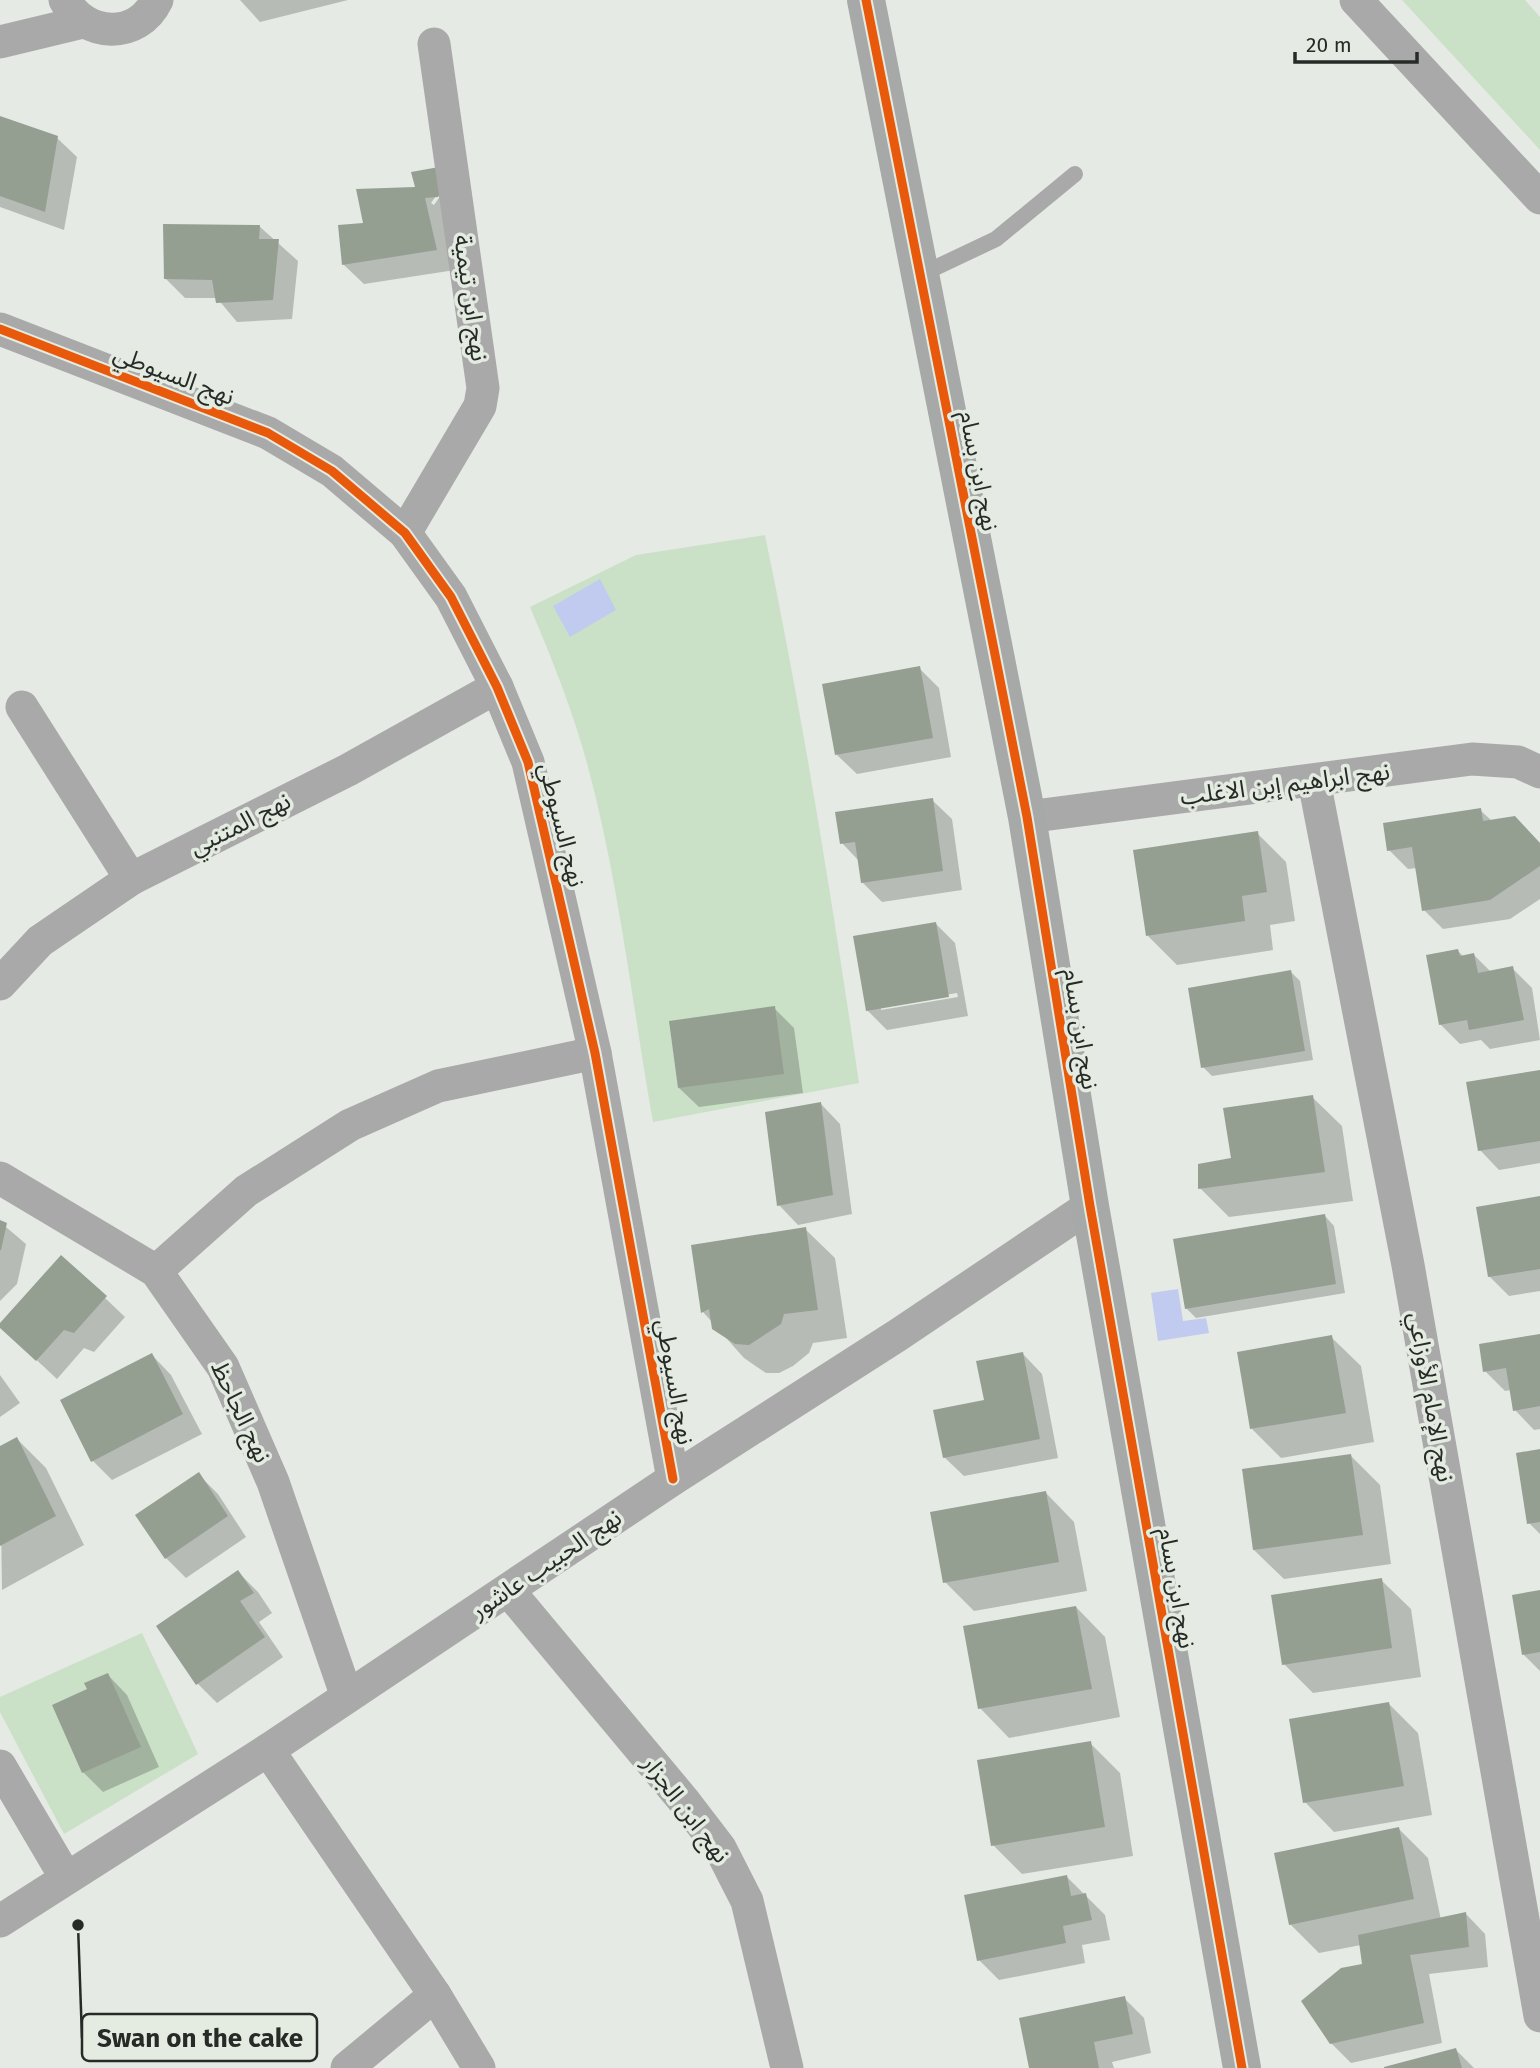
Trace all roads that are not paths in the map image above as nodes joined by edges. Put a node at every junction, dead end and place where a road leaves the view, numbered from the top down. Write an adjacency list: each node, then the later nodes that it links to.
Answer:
1 (157, 0): 4 (street)
2 (866, 0): 9 (street, نهج ابن بسام)
3 (1356, 0): 8 (street)
4 (74, 11): 5 (street)
5 (0, 42)
6 (433, 44): 11 (street, نهج ابن تيمية)
7 (1075, 174): 9 (lane)
8 (1540, 198)
9 (920, 275): 16 (street, نهج ابن بسام)
10 (0, 328): 11 (street, نهج السيوطي)
11 (405, 533): 12 (street, نهج السيوطي)
12 (498, 687): 17 (street, نهج المتنبي); 19 (street, نهج السيوطي)
13 (22, 707): 17 (street)
14 (1540, 772): 15 (street, نهج ابراهيم إبن الاغلب)
15 (1314, 781): 16 (street, نهج ابراهيم إبن الاغلب); 31 (street, نهج الإمام الأوزاعي)
16 (1027, 817): 21 (street, نهج ابن بسام)
17 (131, 879): 18 (street, نهج المتنبي)
18 (0, 984)
19 (595, 1052): 22 (street); 23 (street, نهج السيوطي)
20 (0, 1178): 22 (street, نهج الجاحظ)
21 (1090, 1206): 23 (street, نهج الحبيب عاشور); 35 (street, نهج ابن بسام)
22 (156, 1271): 25 (street, نهج الجاحظ)
23 (673, 1479): 24 (street, نهج الحبيب عاشور)
24 (508, 1590): 25 (street, نهج الحبيب عاشور); 34 (street, نهج ابن الجزار)
25 (347, 1697): 26 (street, نهج الحبيب عاشور)
26 (268, 1750): 28 (street, نهج الحبيب عاشور); 30 (street)
27 (0, 1766): 28 (street)
28 (66, 1878): 29 (street, نهج الحبيب عاشور)
29 (0, 1921)
30 (435, 1995): 32 (street); 33 (street)
31 (1540, 2016)
32 (347, 2068)
33 (479, 2068)
34 (786, 2068)
35 (1242, 2068)

